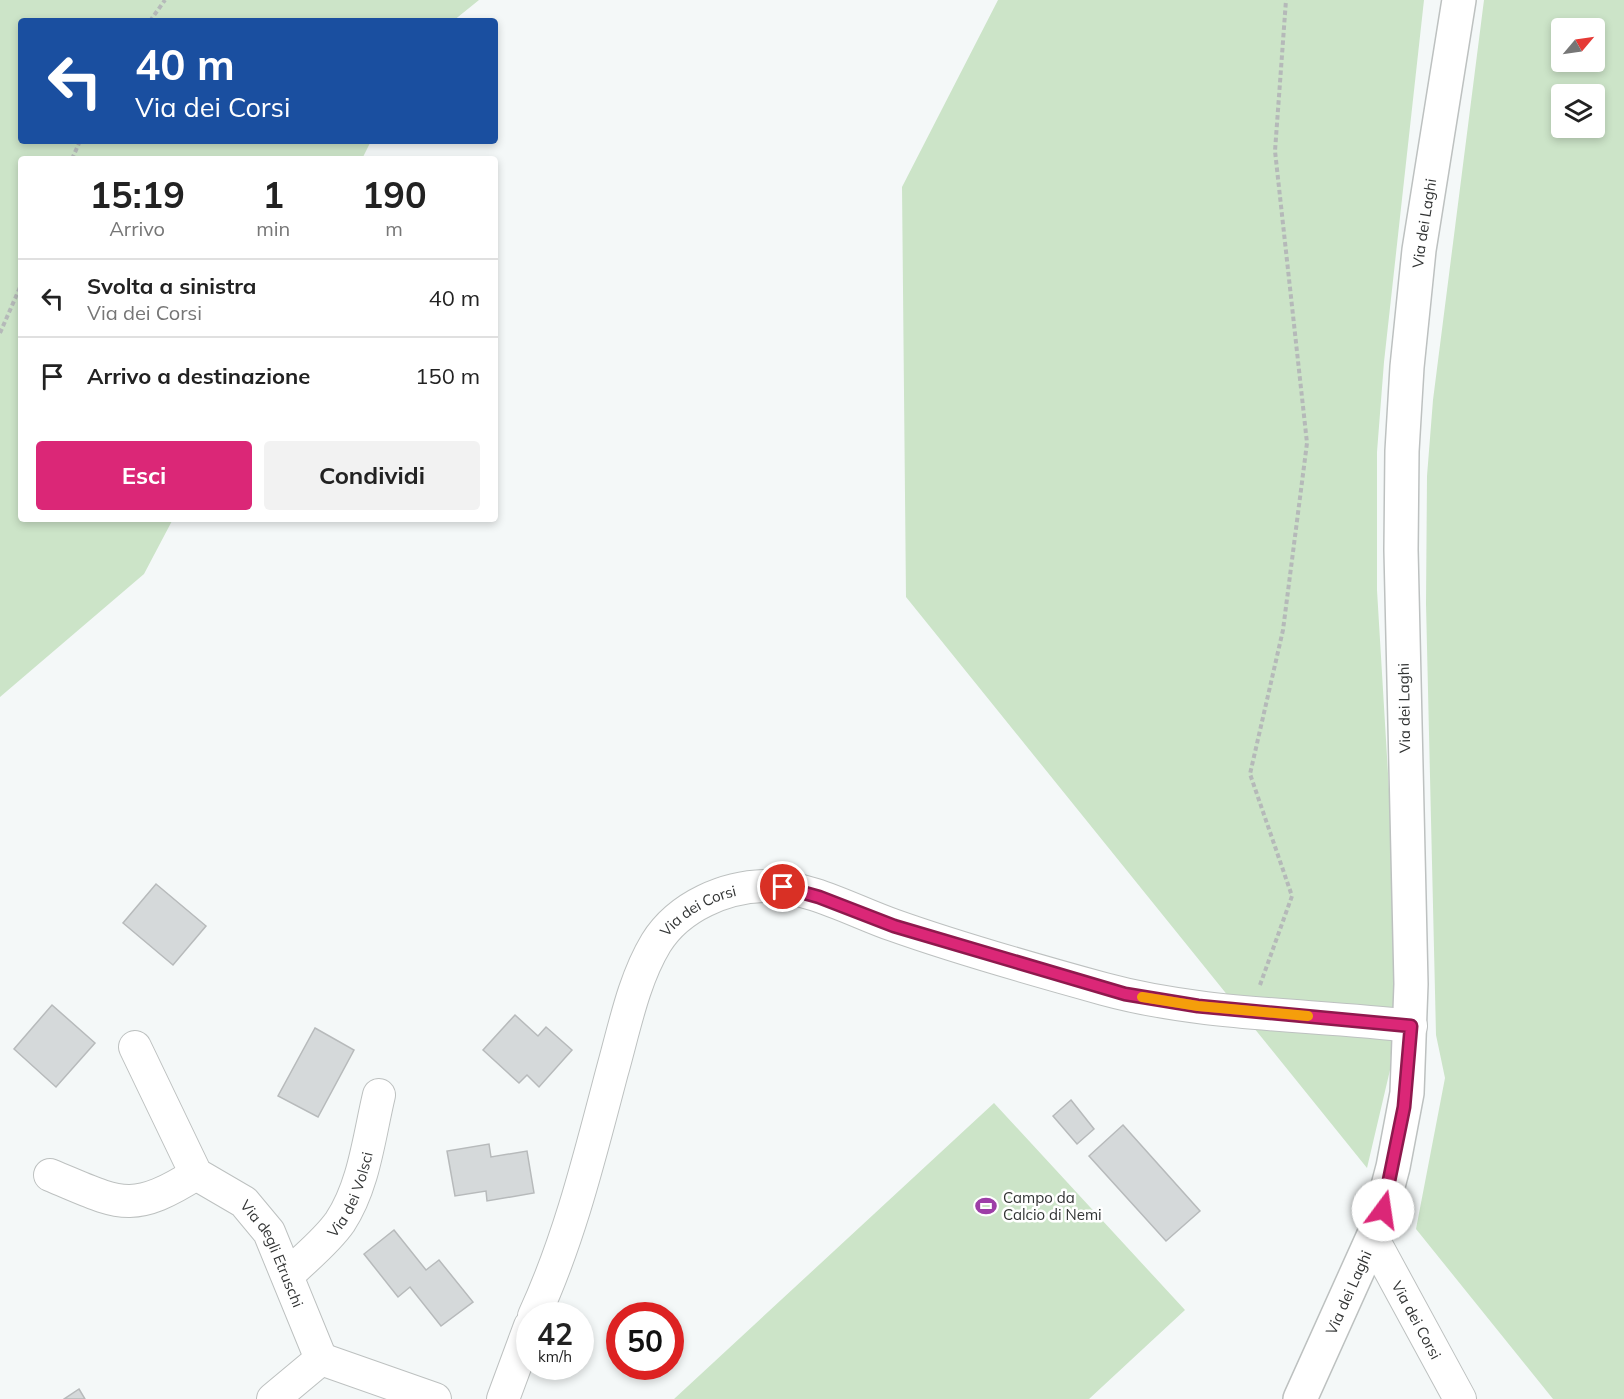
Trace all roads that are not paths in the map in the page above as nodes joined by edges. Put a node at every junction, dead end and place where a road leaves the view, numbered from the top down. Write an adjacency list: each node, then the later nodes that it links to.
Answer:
1 (1459, 0): 2 (main road, Via dei Laghi)
2 (1411, 1026): 7 (main road, Via dei Laghi); 9 (street, Via dei Corsi)
3 (135, 1047): 5 (street)
4 (379, 1095): 8 (street, Via dei Volsci)
5 (196, 1174): 6 (street); 8 (street, Via degli Etruschi)
6 (50, 1175)
7 (1373, 1239): 15 (main road, Via dei Laghi); 16 (street, Via dei Corsi)
8 (288, 1275): 10 (street, Via degli Etruschi)
9 (540, 1302)
10 (321, 1359): 12 (street); 13 (street)
11 (516, 1364): 14 (street)
12 (273, 1399)
13 (435, 1399)
14 (503, 1399)
15 (1299, 1399)
16 (1460, 1399)

